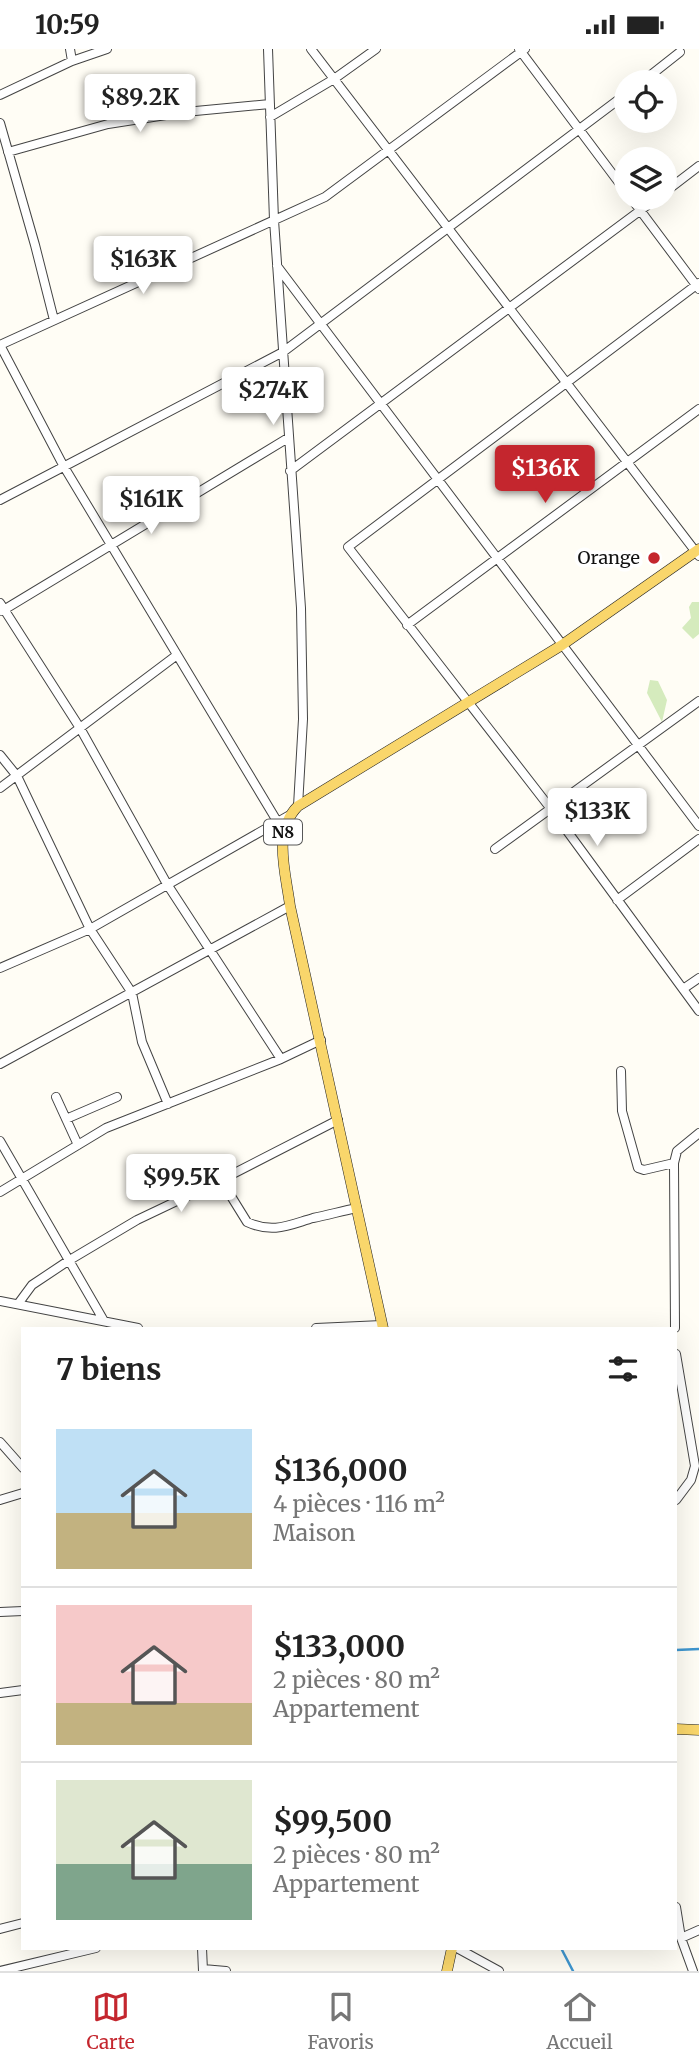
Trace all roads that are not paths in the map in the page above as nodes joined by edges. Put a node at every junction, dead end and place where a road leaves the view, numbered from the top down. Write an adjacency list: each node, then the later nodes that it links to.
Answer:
1 (70, 49): 8 (street)
2 (107, 49): 8 (street)
3 (268, 49): 13 (street)
4 (311, 49): 10 (street)
5 (376, 49): 10 (street)
6 (522, 50): 16 (street); 17 (street)
7 (680, 52): 9 (street)
8 (72, 61): 11 (street)
9 (657, 70)
10 (334, 79): 14 (street); 17 (street)
11 (0, 95)
12 (614, 103): 16 (street)
13 (270, 104): 14 (street); 18 (street)
14 (270, 117): 23 (street)
15 (0, 123): 18 (street)
16 (579, 130): 20 (street); 24 (street)
17 (389, 150): 23 (street); 24 (street)
18 (8, 152): 28 (street)
19 (699, 166): 21 (street)
20 (614, 176)
21 (677, 183)
22 (640, 210): 26 (street); 27 (street)
23 (274, 220): 25 (street); 28 (street)
24 (449, 229): 27 (street); 29 (street)
25 (277, 265): 29 (street); 31 (street)
26 (698, 285): 32 (street)
27 (509, 308): 32 (street); 33 (street)
28 (54, 320): 30 (street)
29 (321, 325): 31 (street); 33 (street)
30 (0, 345): 37 (street)
31 (283, 352): 35 (street); 37 (street)
32 (566, 382): 36 (street); 39 (street)
33 (380, 403): 38 (street); 39 (street)
34 (699, 409): 36 (street)
35 (288, 438): 38 (street); 41 (street)
36 (627, 462): 42 (street); 43 (street)
37 (63, 465): 40 (street); 41 (street)
38 (290, 471): 55 (street)
39 (437, 479): 43 (street); 45 (street)
40 (0, 499)
41 (110, 544): 44 (street); 47 (street)
42 (698, 552): 46 (main road, N8)
43 (497, 559): 45 (street); 46 (street)
44 (1, 608): 50 (street)
45 (407, 625): 49 (street)
46 (562, 645): 49 (main road, N8); 51 (street)
47 (177, 655): 50 (street); 58 (street)
48 (699, 701): 51 (street)
49 (469, 703): 55 (main road, N8); 56 (street)
50 (80, 728): 53 (street); 62 (street)
51 (639, 745): 56 (street); 59 (street)
52 (0, 755): 53 (street)
53 (17, 776): 54 (street); 65 (street)
54 (0, 788)
55 (298, 806): 57 (main road, N8)
56 (551, 809): 61 (street); 63 (street)
57 (288, 816): 58 (street); 64 (main road, N8)
58 (277, 821): 62 (street)
59 (699, 825)
60 (699, 839): 63 (street)
61 (495, 849)
62 (167, 884): 65 (street); 66 (street)
63 (617, 900): 69 (street)
64 (290, 906): 66 (street); 72 (main road, N8)
65 (90, 929): 67 (street); 70 (street)
66 (210, 951): 70 (street); 73 (street)
67 (0, 968)
68 (699, 978): 69 (street)
69 (683, 989): 71 (street)
70 (132, 993): 74 (street); 78 (street)
71 (699, 1011)
72 (321, 1040): 73 (street); 80 (main road, N8)
73 (281, 1059): 78 (street)
74 (0, 1064)
75 (621, 1071): 84 (street)
76 (56, 1097): 79 (street)
77 (117, 1097): 79 (street)
78 (168, 1104): 83 (street)
79 (66, 1119): 83 (street)
80 (338, 1119): 86 (street); 88 (main road, N8)
81 (699, 1133): 84 (street)
82 (0, 1141): 85 (street)
83 (78, 1145): 85 (street)
84 (674, 1163): 96 (street)
85 (21, 1180): 87 (street); 89 (street)
86 (221, 1180): 88 (street); 89 (street)
87 (0, 1192)
88 (357, 1207): 93 (main road, N8)
89 (68, 1261): 91 (street); 92 (street)
90 (0, 1301): 91 (street)
91 (18, 1304): 92 (street)
92 (104, 1321): 94 (street)
93 (382, 1326): 95 (street)
94 (133, 1327)
95 (349, 1327)
96 (675, 1327)
97 (677, 1360): 101 (street)
98 (0, 1443): 99 (street)
99 (21, 1466)
100 (21, 1494): 102 (street)
101 (677, 1499)
102 (0, 1500)
103 (21, 1611): 104 (street)
104 (0, 1612)
105 (21, 1690): 106 (street)
106 (0, 1693)
107 (677, 1730): 108 (main road)
108 (699, 1730)
109 (677, 1913): 113 (street)
110 (21, 1924): 111 (street)
111 (0, 1929)
112 (699, 1930): 113 (street)
113 (681, 1938): 123 (street)
114 (88, 1950): 119 (street)
115 (202, 1950): 118 (street)
116 (454, 1950): 121 (main road)
117 (459, 1950): 122 (street)
118 (203, 1970): 120 (street)
119 (0, 1971)
120 (226, 1971)
121 (447, 1971)
122 (499, 1971)
123 (693, 1971)

